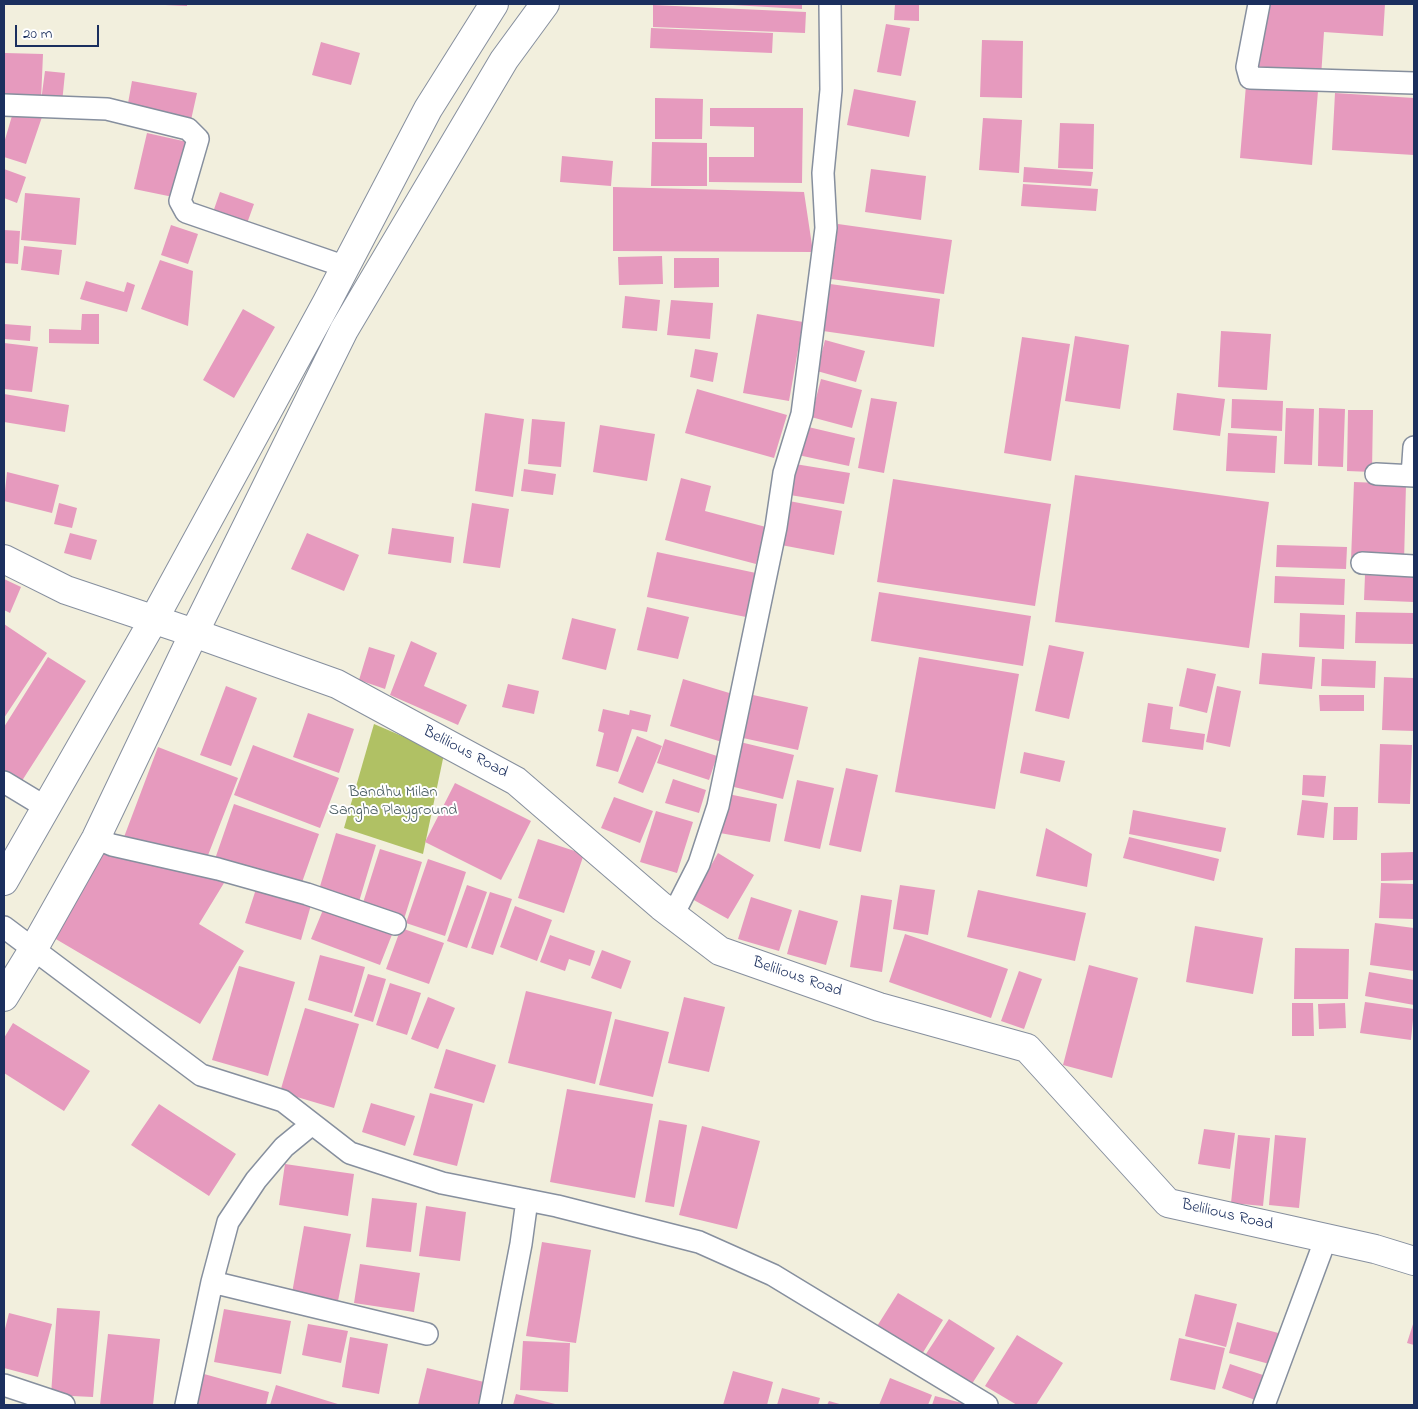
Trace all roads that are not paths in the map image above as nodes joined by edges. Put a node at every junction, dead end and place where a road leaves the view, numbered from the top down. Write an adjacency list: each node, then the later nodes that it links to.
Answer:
1 (494, 4): 7 (main road)
2 (544, 4): 15 (main road)
3 (830, 4): 20 (street)
4 (1259, 4): 5 (street)
5 (1414, 82)
6 (4, 105): 7 (street)
7 (346, 267): 14 (main road)
8 (1414, 447): 10 (street)
9 (1376, 474): 10 (street)
10 (1413, 476)
11 (4, 559): 14 (main road, Belilious Road)
12 (1362, 562): 13 (street)
13 (1414, 566)
14 (154, 619): 15 (main road, Belilious Road); 17 (main road)
15 (194, 633): 18 (main road); 20 (main road, Belilious Road)
16 (4, 782): 17 (street)
17 (47, 808): 19 (main road)
18 (96, 838): 21 (street); 23 (main road)
19 (4, 881)
20 (673, 915): 27 (main road, Belilious Road)
21 (395, 924)
22 (4, 927): 23 (street)
23 (34, 948): 24 (main road); 25 (street)
24 (4, 996)
25 (312, 1124): 26 (street); 29 (street)
26 (527, 1200): 34 (street); 35 (street)
27 (1326, 1238): 28 (main road, Belilious Road); 36 (street)
28 (1414, 1261)
29 (212, 1282): 30 (street); 33 (street)
30 (427, 1334)
31 (4, 1385): 32 (street)
32 (64, 1405)
33 (186, 1405)
34 (490, 1405)
35 (987, 1405)
36 (1264, 1405)

